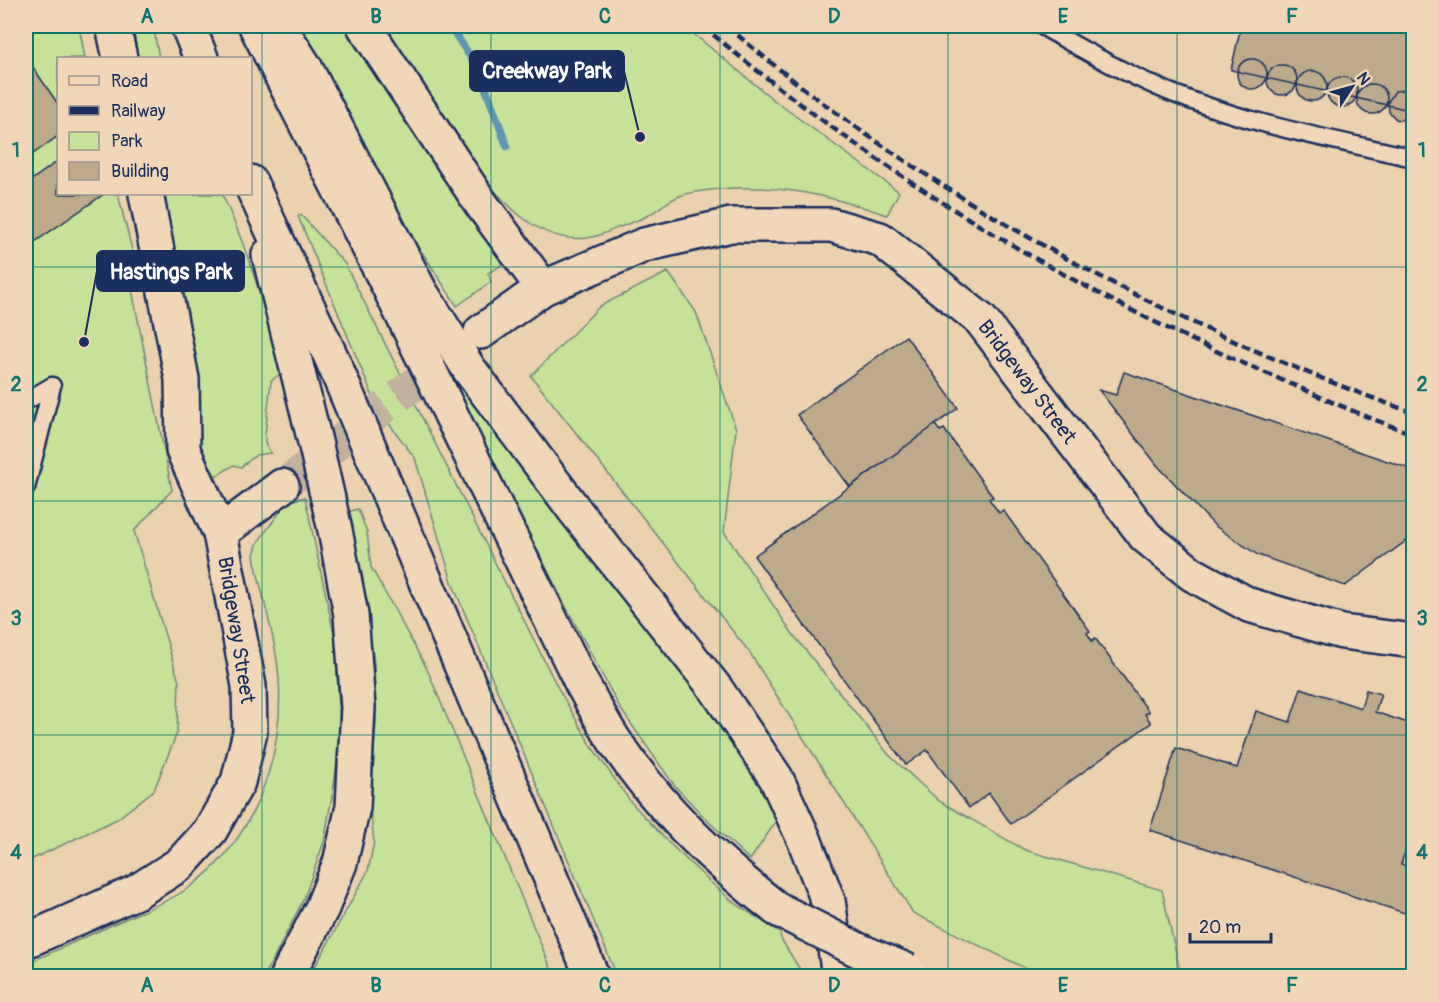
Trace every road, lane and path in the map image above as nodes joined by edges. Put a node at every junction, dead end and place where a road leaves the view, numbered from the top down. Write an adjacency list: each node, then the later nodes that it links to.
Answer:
1 (113, 26): 7 (main road)
2 (188, 26): 8 (main road)
3 (256, 26): 22 (main road, bridge)
4 (279, 26): 24 (main road)
5 (364, 26): 13 (main road)
6 (1042, 26): 9 (lane)
7 (120, 57)
8 (201, 57)
9 (1413, 159)
10 (252, 187): 21 (main road)
11 (252, 191): 23 (main road)
12 (146, 195): 18 (main road)
13 (543, 288): 14 (main road, Bridgeway Street); 19 (main road, Bridgeway Street)
14 (482, 332)
15 (26, 401): 17 (lane)
16 (282, 486): 18 (main road, Bridgeway Street)
17 (26, 488)
18 (220, 533): 20 (main road, Bridgeway Street)
19 (1413, 641)
20 (26, 941)
21 (587, 964)
22 (916, 974)
23 (287, 976)
24 (839, 976)

